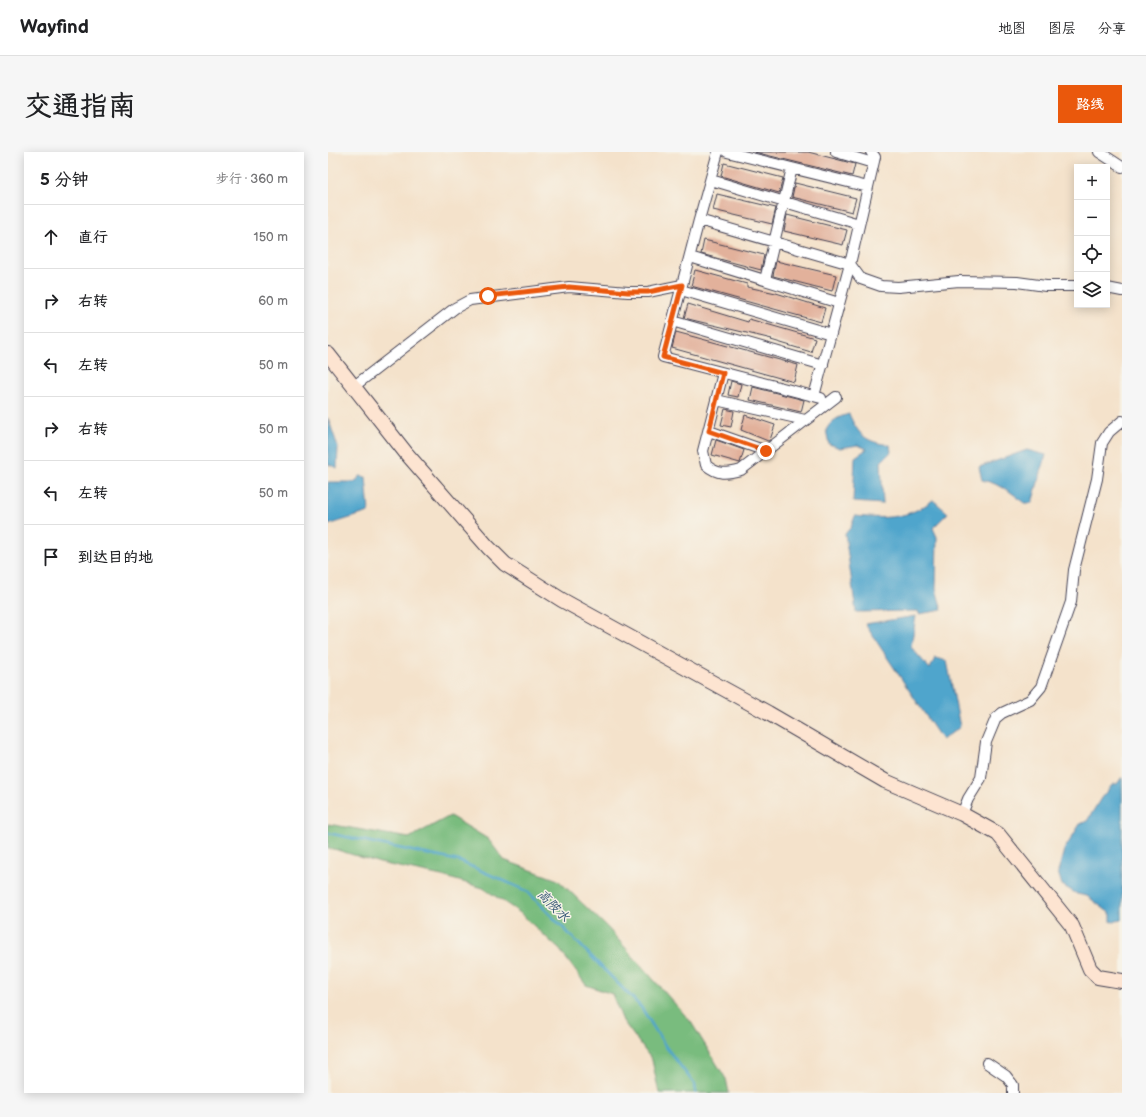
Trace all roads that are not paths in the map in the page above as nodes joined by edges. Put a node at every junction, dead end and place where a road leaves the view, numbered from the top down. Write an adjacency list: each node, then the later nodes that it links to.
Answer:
1 (718, 152): 9 (street)
2 (727, 152): 8 (street)
3 (836, 152): 6 (street)
4 (871, 152): 6 (street)
5 (1098, 152): 7 (street)
6 (874, 163): 10 (street)
7 (1122, 167)
8 (792, 168): 10 (street); 11 (street)
9 (710, 180): 11 (street); 12 (street)
10 (868, 187): 13 (street)
11 (784, 201): 13 (street); 14 (street)
12 (699, 220): 14 (street); 15 (street)
13 (859, 224): 16 (street)
14 (774, 242): 16 (street); 17 (street)
15 (690, 258): 17 (street); 19 (street)
16 (850, 264): 18 (street); 22 (street)
17 (765, 280): 22 (street)
18 (1074, 286)
19 (681, 288): 23 (street); 24 (street); 28 (street)
20 (1110, 289): 21 (street)
21 (1122, 291)
22 (839, 303): 24 (street)
23 (672, 321): 26 (street); 27 (street)
24 (831, 334): 26 (street)
25 (328, 354): 28 (street)
26 (823, 365): 29 (street)
27 (723, 373): 29 (street); 30 (street)
28 (353, 387): 35 (street)
29 (814, 396): 31 (street)
30 (716, 400): 31 (street); 33 (street)
31 (805, 420): 34 (street)
32 (1122, 421): 35 (street)
33 (709, 431): 34 (street); 34 (street)
34 (766, 451)
35 (962, 814): 36 (street)
36 (1122, 982)
37 (987, 1063): 38 (street)
38 (1012, 1093)

